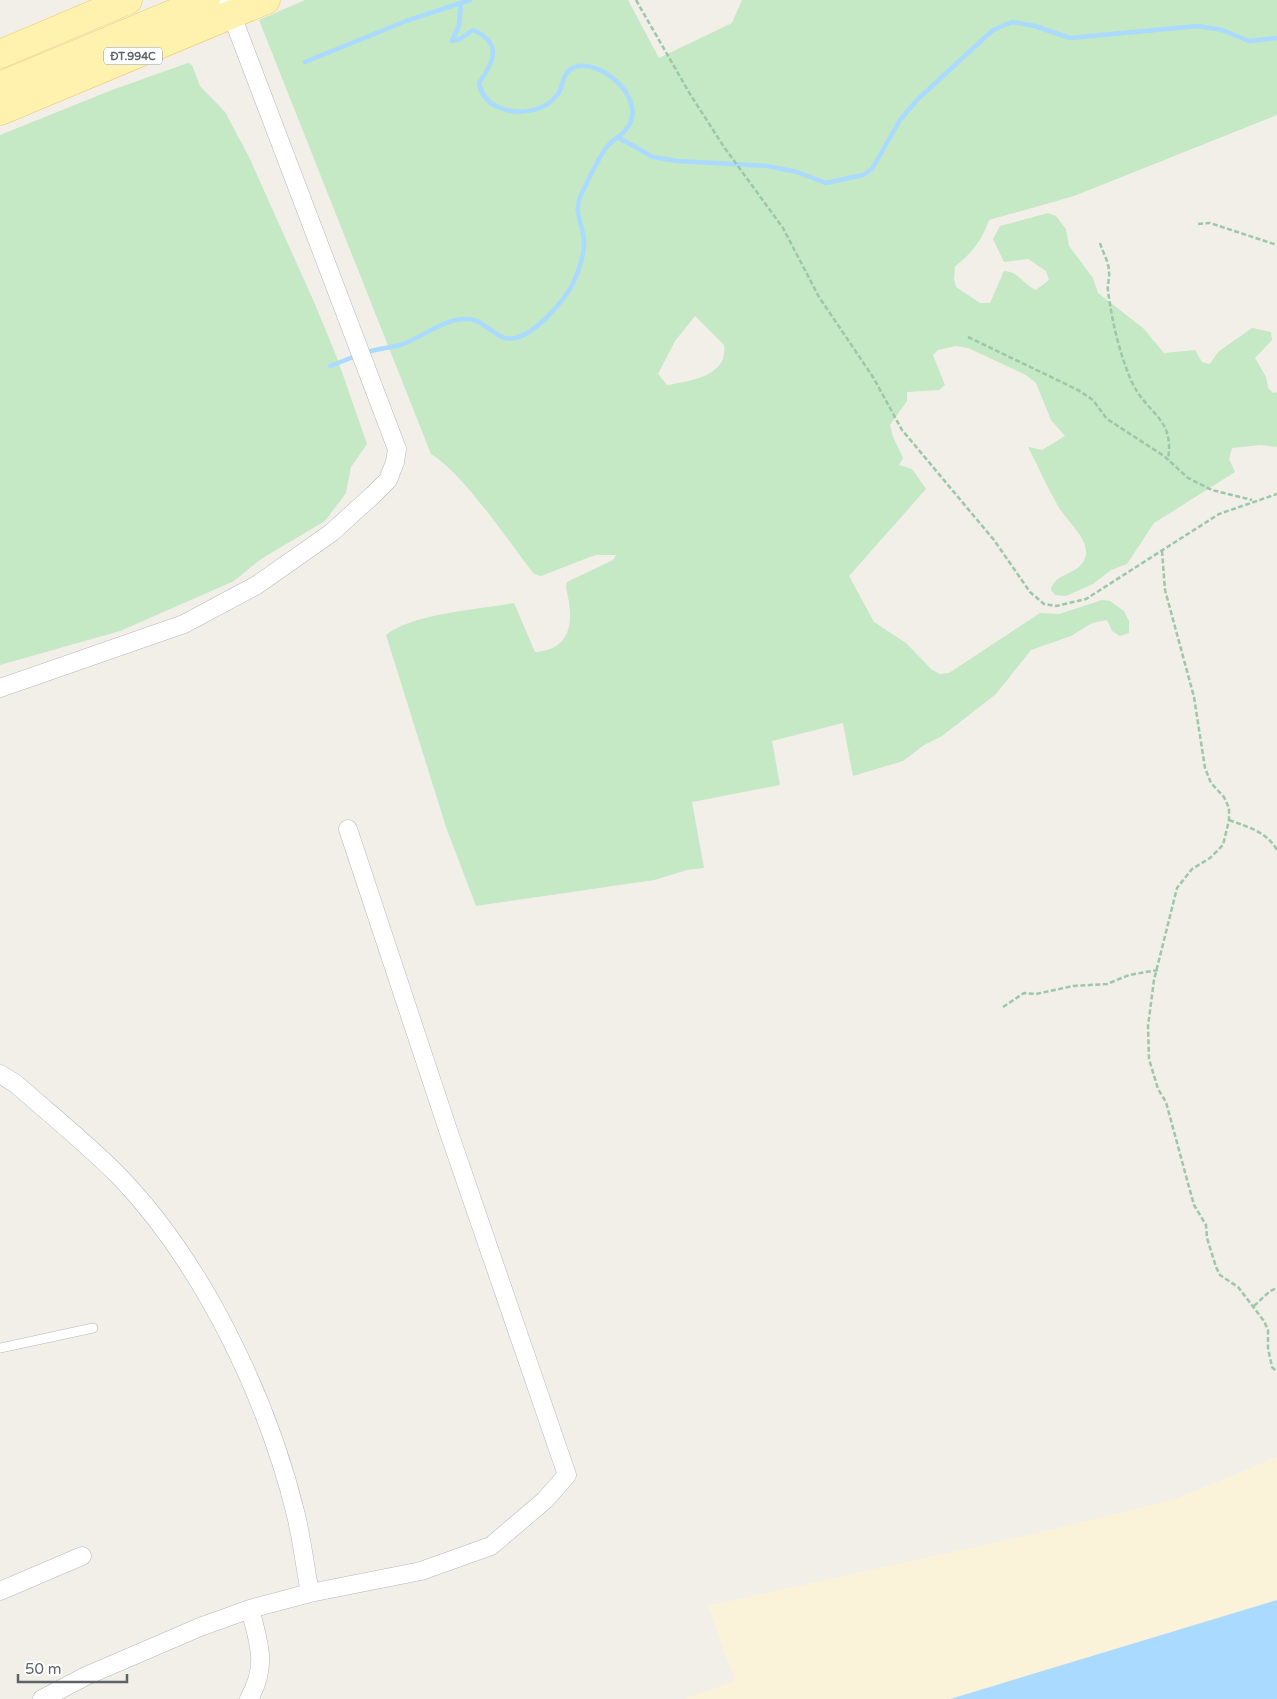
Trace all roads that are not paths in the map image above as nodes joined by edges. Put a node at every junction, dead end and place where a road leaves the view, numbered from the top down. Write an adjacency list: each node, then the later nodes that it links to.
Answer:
1 (85, 0): 6 (main road)
2 (128, 0): 7 (main road)
3 (206, 0): 8 (main road, ĐT.994C)
4 (266, 0): 5 (main road, ĐT.994C)
5 (229, 7): 9 (main road, ĐT.994C); 10 (street)
6 (0, 36)
7 (0, 54)
8 (0, 86)
9 (0, 111)
10 (0, 688)
11 (348, 829): 17 (street)
12 (0, 1074): 17 (street)
13 (93, 1328): 14 (lane)
14 (0, 1348)
15 (82, 1556): 16 (street)
16 (0, 1591)
17 (310, 1593): 18 (street)
18 (250, 1609): 19 (street); 20 (street)
19 (42, 1699)
20 (249, 1699)

